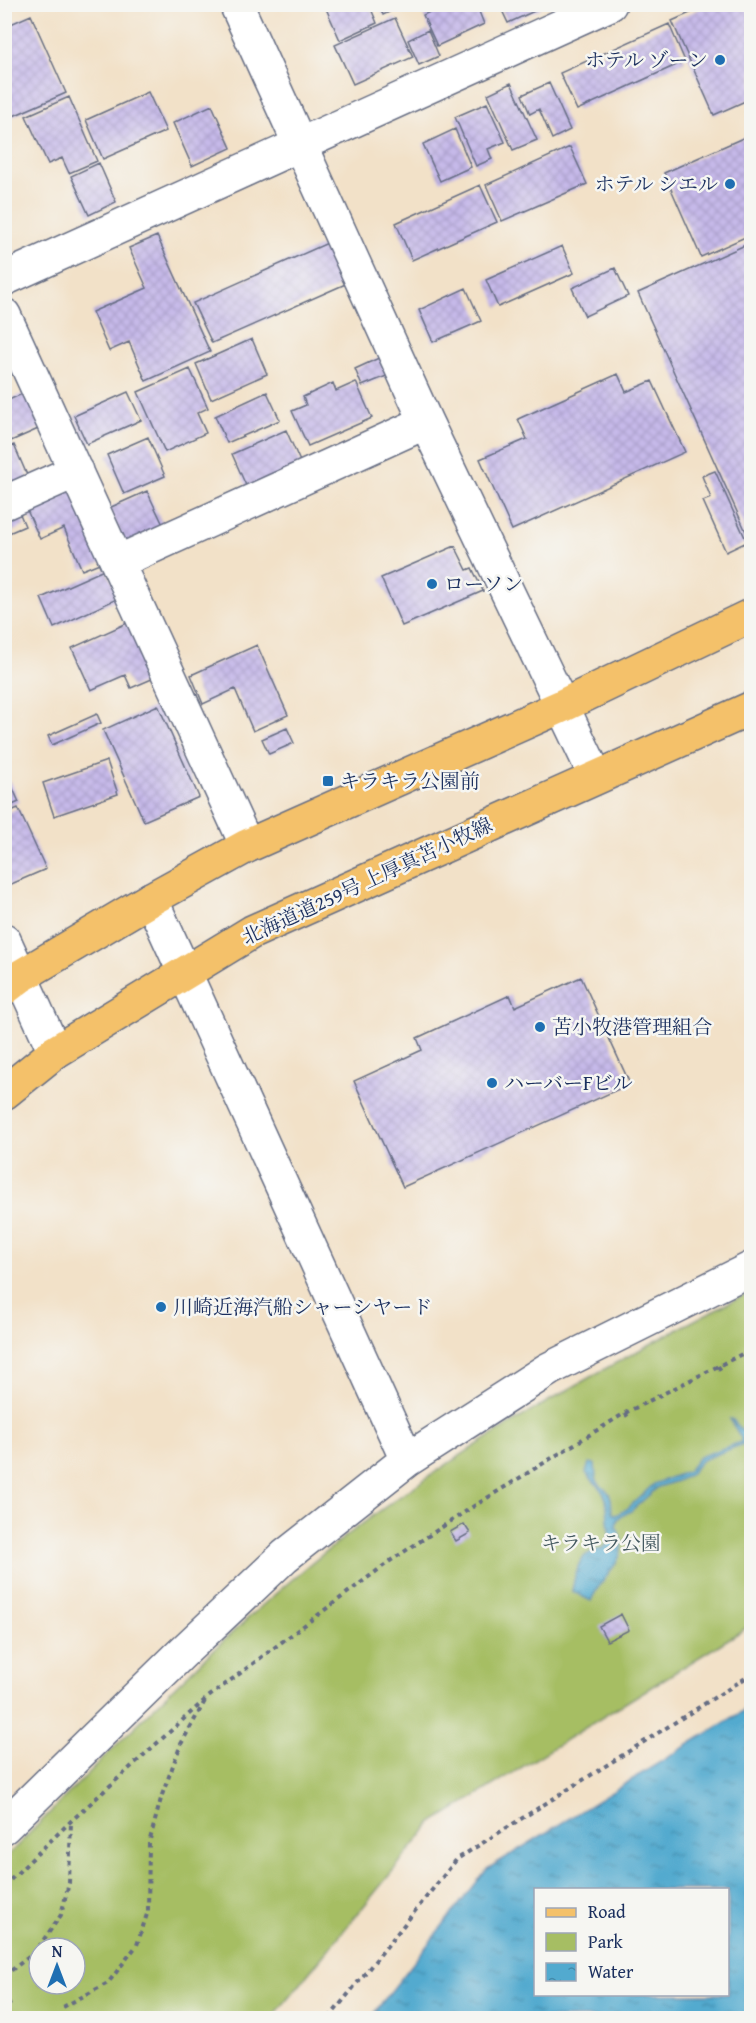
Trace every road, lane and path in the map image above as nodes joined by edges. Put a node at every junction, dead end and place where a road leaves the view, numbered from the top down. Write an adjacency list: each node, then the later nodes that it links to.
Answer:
1 (236, 4): 3 (street)
2 (610, 4): 3 (street)
3 (300, 145): 4 (street); 6 (street)
4 (4, 279)
5 (4, 315): 7 (street)
6 (426, 422): 9 (street); 11 (street)
7 (76, 471): 8 (street); 9 (street)
8 (4, 503)
9 (118, 562): 14 (street)
10 (752, 615): 11 (main road)
11 (562, 706): 13 (street); 14 (main road)
12 (752, 708): 13 (main road, 北海道道259号 上厚真苫小牧線)
13 (596, 777): 17 (main road, 北海道道259号 上厚真苫小牧線)
14 (247, 846): 15 (main road)
15 (151, 899): 17 (street); 18 (main road)
16 (4, 940): 18 (street)
17 (185, 972): 19 (main road, 北海道道259号 上厚真苫小牧線); 27 (street)
18 (13, 983): 19 (street)
19 (55, 1052): 20 (main road, 北海道道259号 上厚真苫小牧線)
20 (4, 1093)
21 (752, 1268): 27 (street)
22 (752, 1349): 23 (path)
23 (718, 1366): 24 (path); 25 (path)
24 (722, 1372)
25 (625, 1413): 26 (path); 29 (path)
26 (630, 1420)
27 (407, 1460): 31 (street)
28 (752, 1674): 37 (path)
29 (207, 1698): 30 (path); 36 (path)
30 (71, 1821): 32 (path); 33 (path)
31 (4, 1827)
32 (4, 1886)
33 (4, 1976)
34 (4, 1994): 35 (path)
35 (10, 2007)
36 (63, 2007)
37 (329, 2019)

